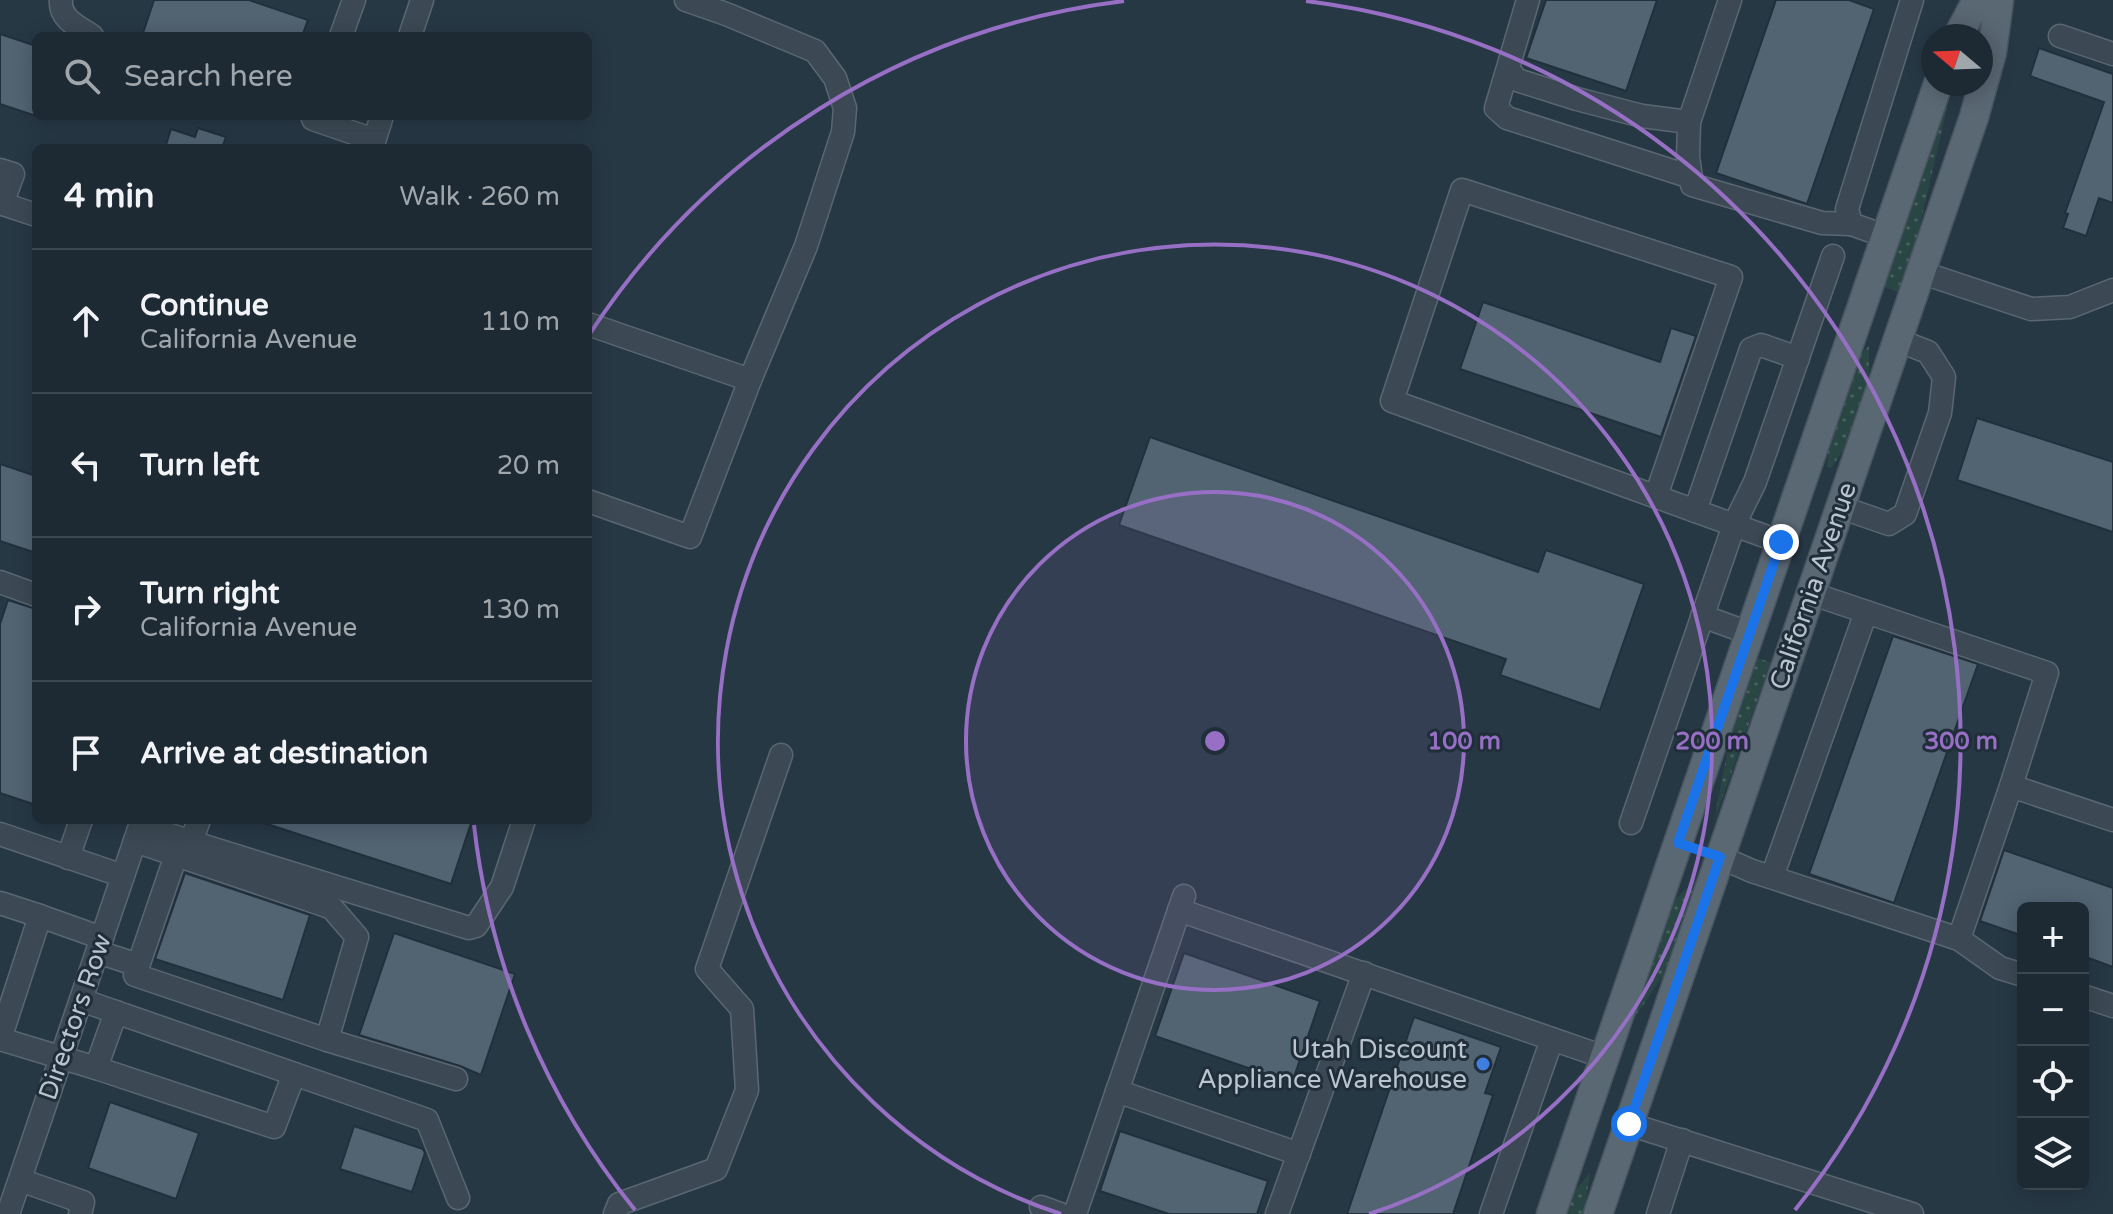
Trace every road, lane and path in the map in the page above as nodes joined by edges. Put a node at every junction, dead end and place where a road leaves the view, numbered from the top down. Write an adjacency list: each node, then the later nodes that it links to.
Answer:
1 (61, 0): 11 (street)
2 (354, 0): 12 (street)
3 (422, 0): 13 (street)
4 (686, 0): 35 (street)
5 (1528, 0): 16 (street)
6 (1730, 0): 20 (street)
7 (1912, 0): 26 (street)
8 (1977, 0): 10 (main road)
9 (1999, 0): 29 (main road, California Avenue)
10 (1964, 24)
11 (86, 32)
12 (342, 32)
13 (411, 32)
14 (2060, 36): 15 (street)
15 (2113, 54)
16 (1509, 70): 20 (street); 23 (street)
17 (1934, 96): 27 (main road, California Avenue)
18 (317, 120): 21 (street)
19 (381, 120): 21 (street)
20 (1689, 122): 23 (street)
21 (373, 144)
22 (0, 170): 24 (street)
23 (1691, 177): 26 (street)
24 (1, 204): 25 (street)
25 (32, 214)
26 (1851, 224): 27 (street)
27 (1885, 236): 31 (main road, California Avenue)
28 (1833, 256): 34 (street)
29 (1920, 272): 30 (street); 33 (main road, California Avenue)
30 (2113, 290)
31 (1855, 324): 33 (main road); 36 (main road, California Avenue)
32 (592, 325): 35 (street)
33 (1897, 340): 39 (main road, California Avenue); 39 (street)
34 (1798, 358): 40 (street); 41 (street)
35 (750, 380): 38 (street)
36 (1798, 493): 39 (main road); 42 (main road, California Avenue)
37 (1656, 496): 37 (street); 40 (street)
38 (592, 502)
39 (1840, 507): 45 (main road, California Avenue)
40 (1695, 511): 41 (street)
41 (1734, 525): 42 (street); 48 (street)
42 (1781, 542): 43 (main road, California Avenue)
43 (1768, 580): 45 (main road); 49 (main road, California Avenue)
44 (0, 582): 46 (street)
45 (1810, 593): 47 (street); 61 (main road, California Avenue)
46 (32, 594)
47 (1866, 612): 51 (street); 64 (street)
48 (1702, 616): 49 (street); 53 (street)
49 (1749, 633): 59 (main road, California Avenue)
50 (781, 755): 91 (street)
51 (2011, 786): 52 (street); 67 (street)
52 (2113, 820)
53 (1631, 823)
54 (80, 824): 62 (street)
55 (197, 824): 60 (street)
56 (523, 824): 60 (street)
57 (139, 828): 60 (street); 63 (street, Directors Row)
58 (0, 834): 62 (street)
59 (1678, 843): 61 (main road); 78 (main road, California Avenue)
60 (184, 848): 69 (street); 77 (street)
61 (1720, 857): 64 (street); 85 (main road, California Avenue)
62 (68, 858): 63 (street)
63 (123, 876): 68 (street, Directors Row)
64 (1772, 877): 67 (street)
65 (0, 903): 66 (street)
66 (40, 916): 68 (street); 79 (street)
67 (1959, 939): 71 (street)
68 (100, 945): 69 (street); 73 (street, Directors Row)
69 (138, 965): 77 (street)
70 (1364, 973): 76 (street); 84 (street); 87 (street)
71 (2020, 974)
72 (2089, 998): 74 (street)
73 (81, 1000): 75 (street); 79 (street, Directors Row)
74 (2113, 1006)
75 (116, 1012): 80 (street); 81 (street)
76 (1552, 1039): 78 (street); 94 (street)
77 (327, 1040): 82 (street)
78 (1604, 1057): 83 (main road, California Avenue)
79 (61, 1059): 80 (street); 88 (street, Directors Row)
80 (96, 1068): 81 (street)
81 (294, 1074): 89 (street)
82 (456, 1079)
83 (1595, 1087): 85 (main road); 95 (main road, California Avenue)
84 (1117, 1091): 87 (street); 92 (street)
85 (1633, 1112): 86 (street); 96 (main road, California Avenue)
86 (1682, 1140): 97 (street); 98 (street)
87 (1299, 1154): 93 (street)
88 (10, 1197): 90 (street)
89 (458, 1198)
90 (80, 1214)
91 (615, 1214)
92 (1075, 1214)
93 (1277, 1214)
94 (1491, 1214)
95 (1551, 1214)
96 (1598, 1214)
97 (1658, 1214)
98 (1912, 1214)

